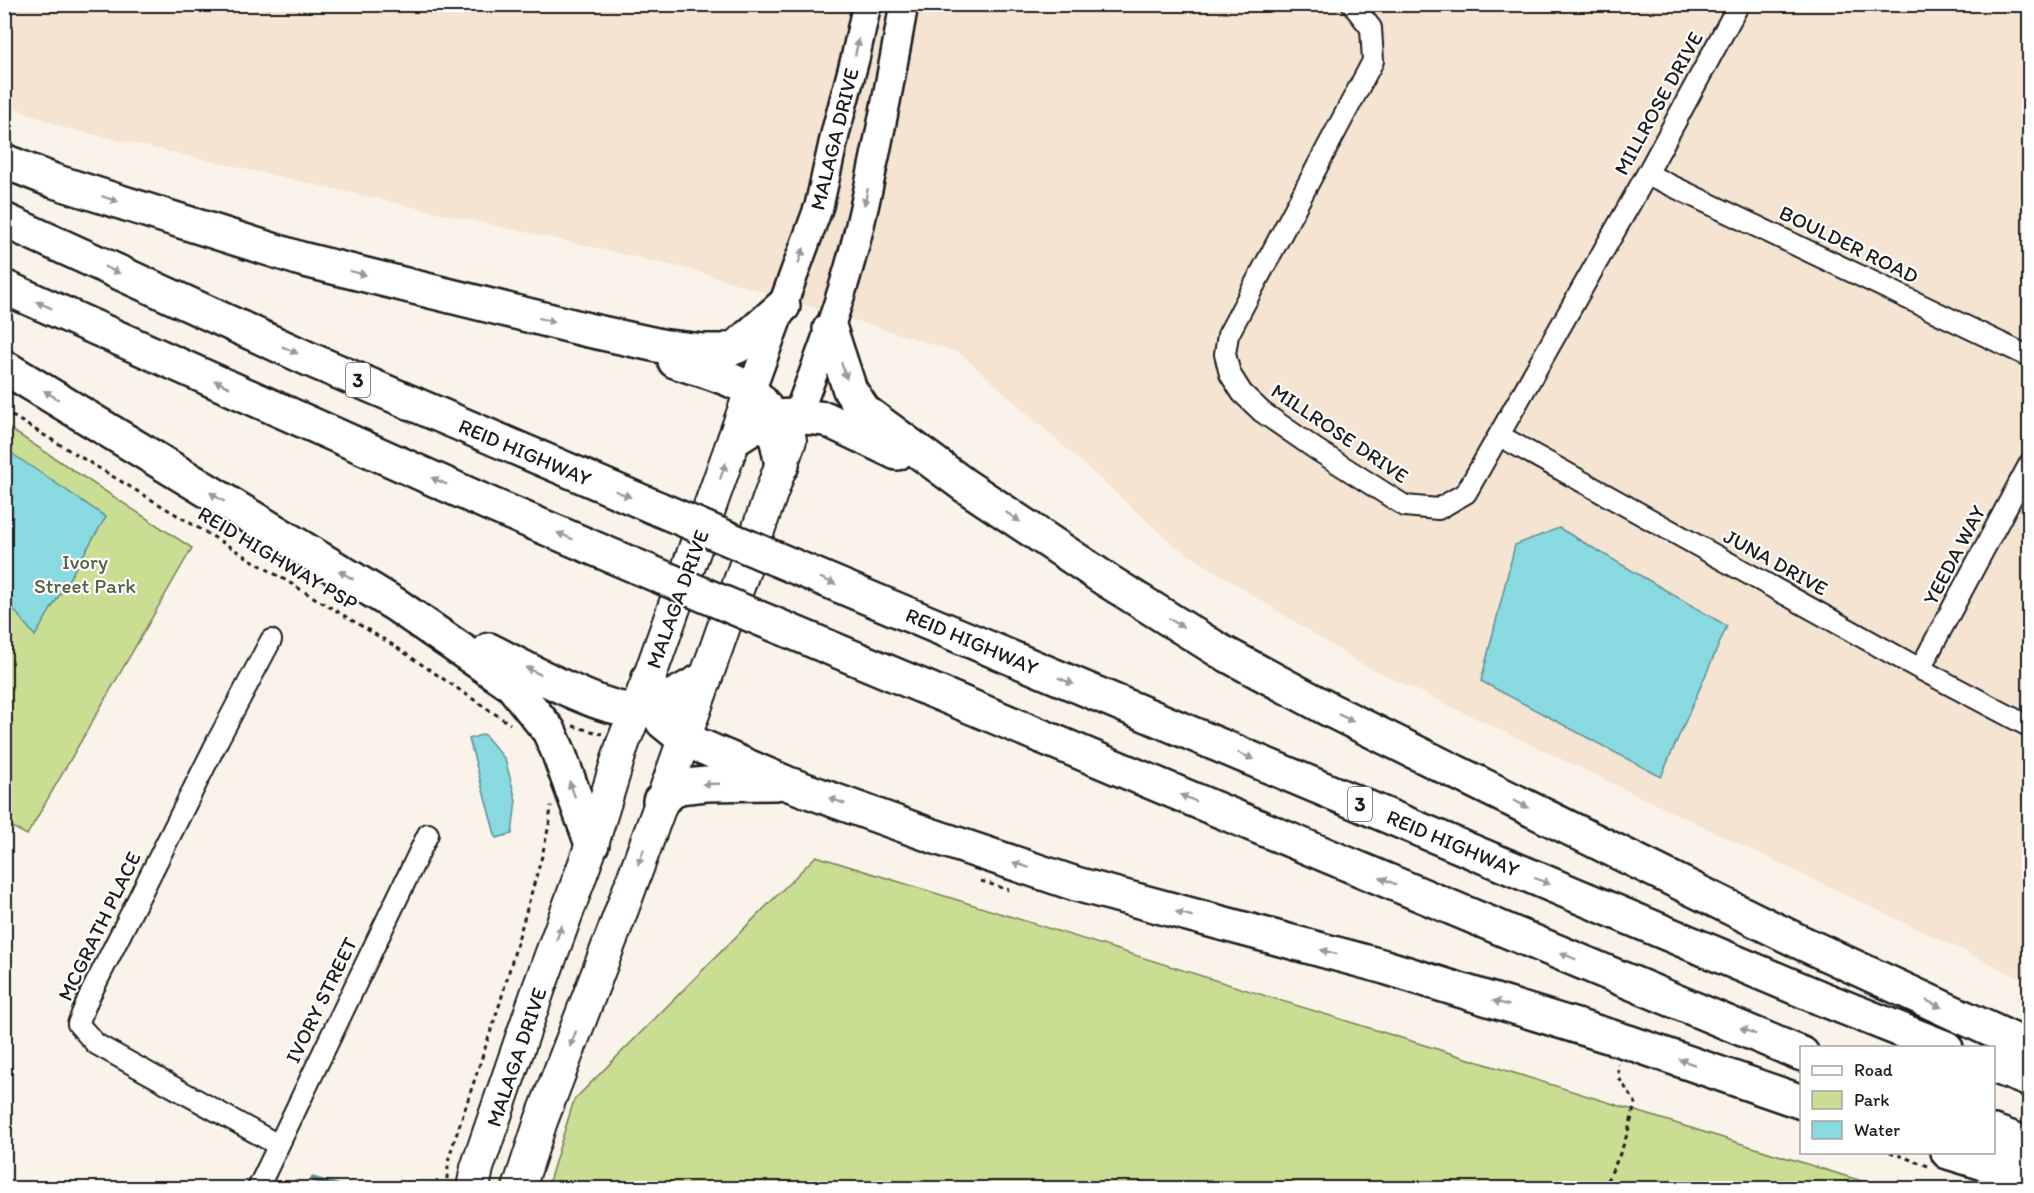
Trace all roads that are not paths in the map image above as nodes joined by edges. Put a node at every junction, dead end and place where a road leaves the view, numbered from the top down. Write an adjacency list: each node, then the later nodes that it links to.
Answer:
1 (867, 4): 9 (main road, MALAGA DRIVE, one-way to 1)
2 (904, 4): 10 (main road, MALAGA DRIVE, one-way to 10)
3 (1352, 4): 16 (street, MILLROSE DRIVE)
4 (1739, 4): 6 (street, MILLROSE DRIVE)
5 (4, 161): 11 (highway, one-way to 11)
6 (1647, 174): 12 (street, BOULDER ROAD); 16 (street, MILLROSE DRIVE)
7 (4, 220): 32 (highway, REID HIGHWAY / 3, one-way to 32, bridge)
8 (4, 287): 34 (highway, one-way to 8, bridge)
9 (783, 306): 11 (highway); 14 (main road, MALAGA DRIVE)
10 (830, 329): 15 (main road, MALAGA DRIVE); 20 (highway, one-way to 20)
11 (588, 330): 14 (highway)
12 (2030, 357)
13 (4, 367): 21 (highway, one-way to 13)
14 (752, 391): 15 (highway); 17 (main road, MALAGA DRIVE)
15 (783, 417): 17 (highway); 19 (highway); 20 (highway)
16 (1500, 436): 23 (street, JUNA DRIVE)
17 (735, 439): 25 (main road, MALAGA DRIVE, one-way to 17)
18 (2030, 463): 23 (street, YEEDA WAY)
19 (782, 465): 24 (main road)
20 (964, 485): 33 (highway, one-way to 33)
21 (396, 605): 25 (highway, one-way to 21); 31 (highway, one-way to 21)
22 (272, 640): 39 (street, MCGRATH PLACE)
23 (1920, 669): 26 (street, JUNA DRIVE)
24 (704, 679): 25 (highway); 27 (main road)
25 (646, 697): 27 (highway); 31 (main road, MALAGA DRIVE)
26 (2030, 727)
27 (684, 739): 28 (highway); 29 (main road)
28 (786, 783): 29 (highway, one-way to 29); 37 (highway, one-way to 28)
29 (660, 801): 45 (main road, one-way to 45)
30 (428, 834): 39 (street, IVORY STREET)
31 (592, 844): 44 (main road, MALAGA DRIVE, one-way to 31)
32 (1943, 1046)
33 (2030, 1048)
34 (1800, 1053)
35 (1995, 1066): 36 (highway)
36 (2030, 1080)
37 (1800, 1101)
38 (1995, 1132): 40 (highway)
39 (278, 1145): 43 (street, IVORY STREET)
40 (2030, 1145)
41 (1955, 1154): 42 (highway)
42 (2030, 1177)
43 (258, 1188)
44 (473, 1188)
45 (519, 1188)

